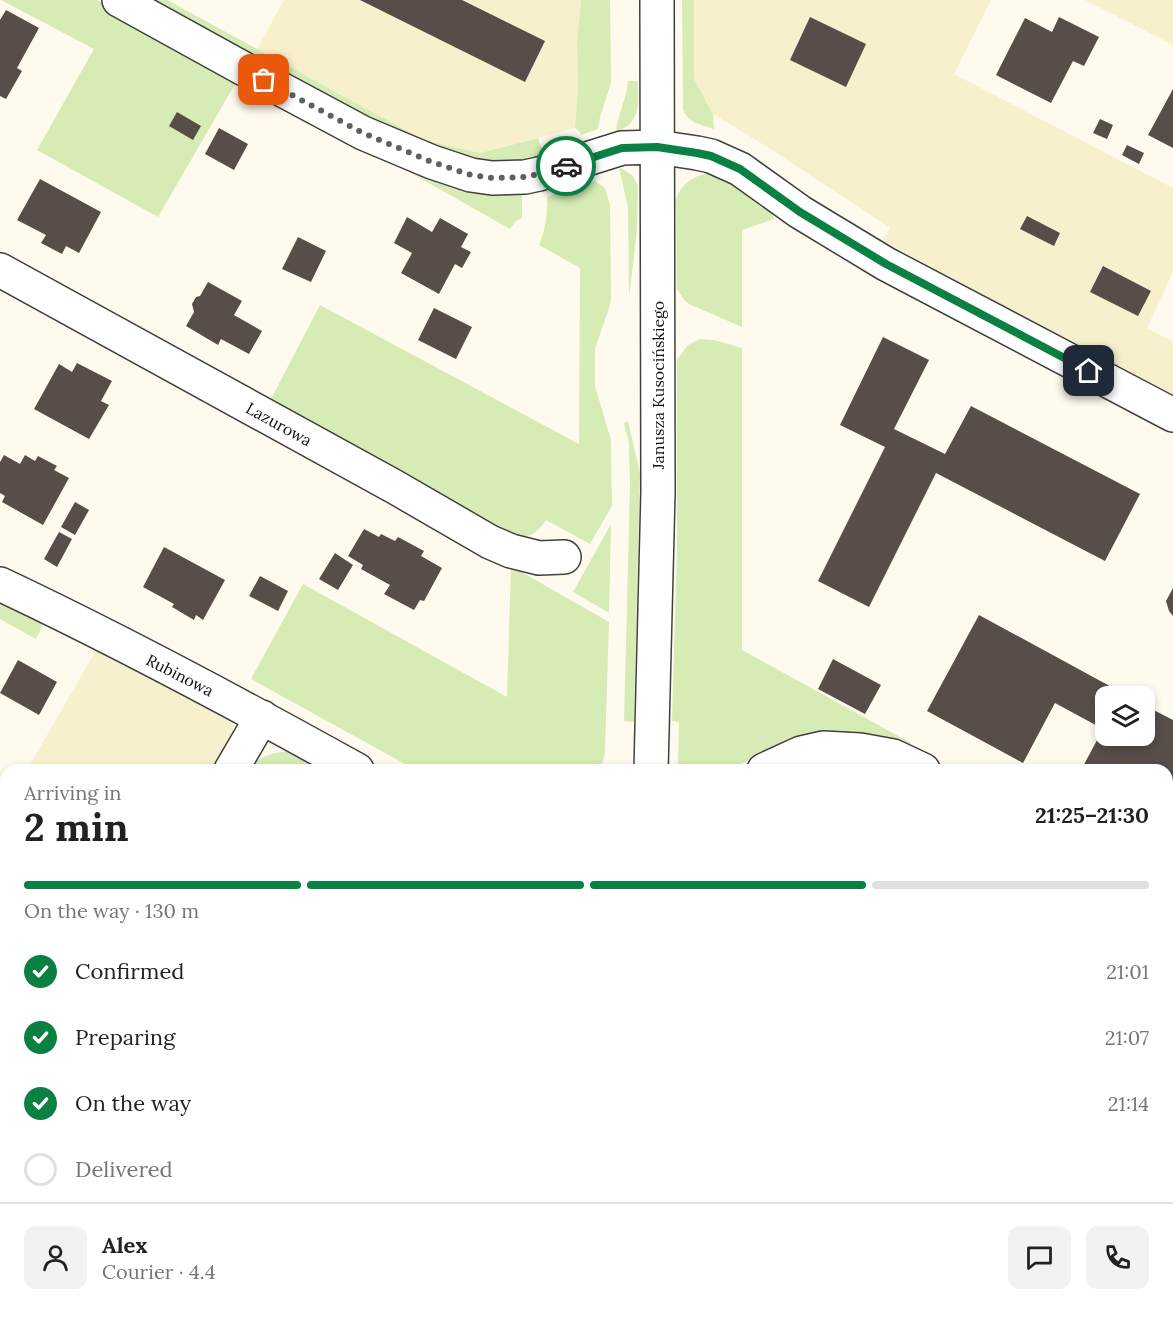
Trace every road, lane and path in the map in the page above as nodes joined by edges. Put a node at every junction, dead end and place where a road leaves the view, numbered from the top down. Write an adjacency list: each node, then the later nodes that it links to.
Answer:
1 (120, 0): 3 (street)
2 (657, 0): 3 (street, Janusza Kusocińskiego)
3 (657, 147): 5 (street); 11 (street, Janusza Kusocińskiego)
4 (0, 270): 6 (street, Lazurowa)
5 (1173, 415)
6 (564, 557)
7 (0, 584): 8 (street, Rubinowa)
8 (262, 717): 9 (street); 10 (street, Rubinowa)
9 (235, 764)
10 (346, 764)
11 (651, 764)
12 (777, 764): 13 (street)
13 (910, 764)

